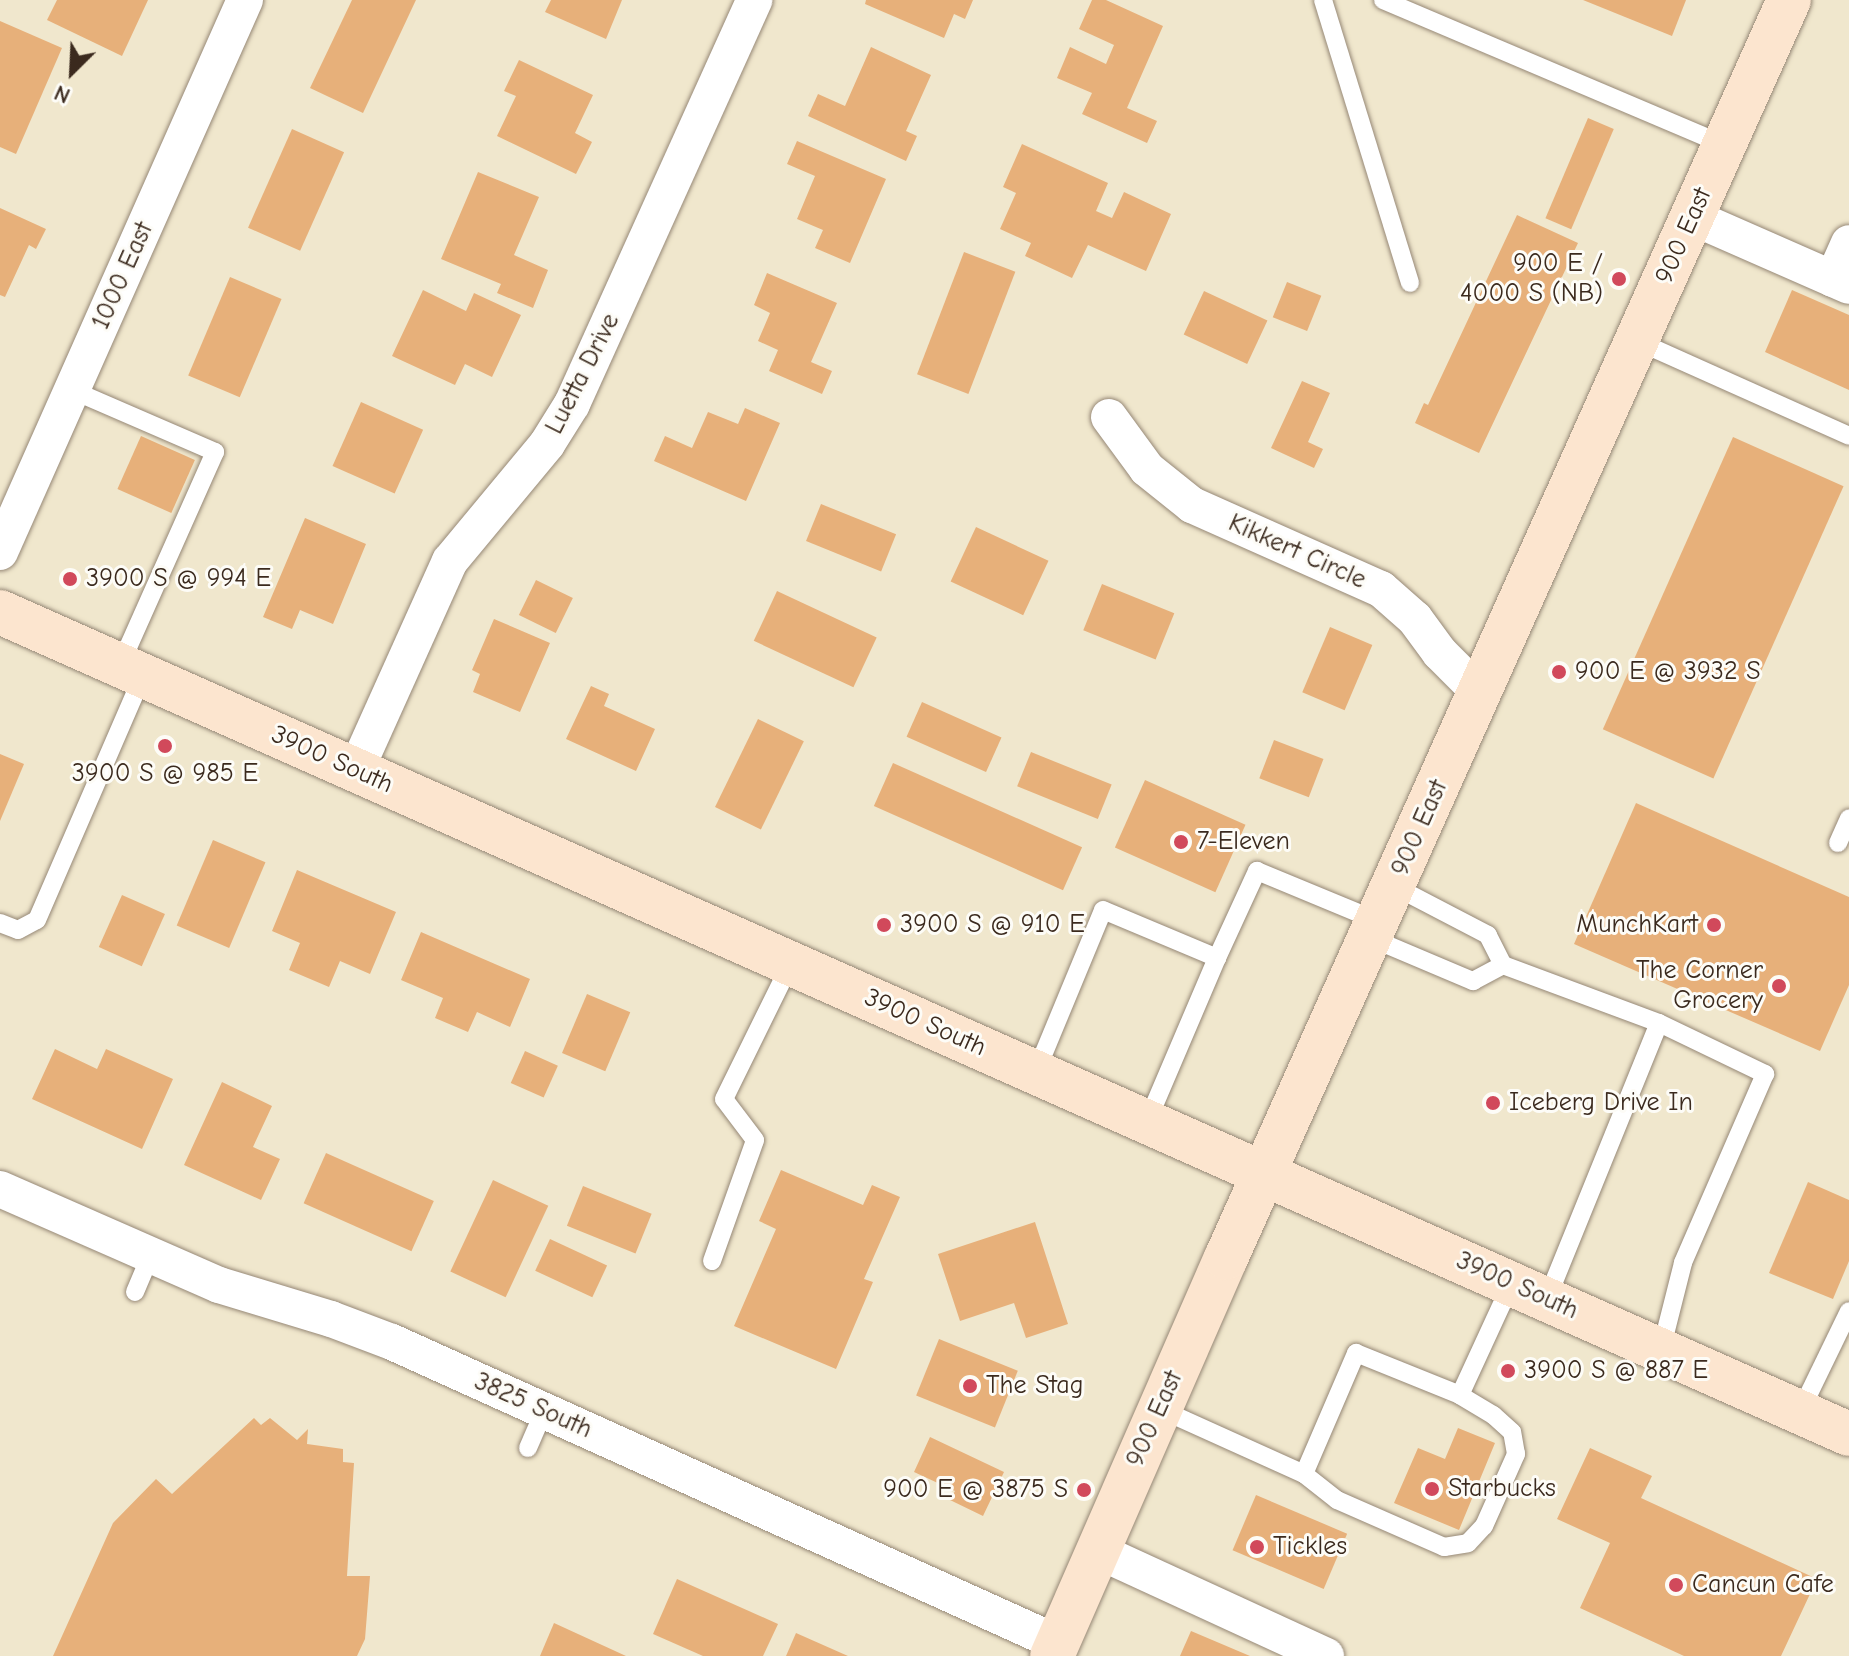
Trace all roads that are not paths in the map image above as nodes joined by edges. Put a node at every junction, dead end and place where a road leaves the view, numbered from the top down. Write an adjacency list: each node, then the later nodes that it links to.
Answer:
1 (245, 0): 12 (street, 1000 East)
2 (754, 0): 19 (street, Luetta Drive)
3 (1323, 0): 9 (lane)
4 (1383, 0): 6 (lane)
5 (1789, 0): 6 (main road, 900 East)
6 (1725, 145): 7 (main road, 900 East)
7 (1692, 217): 10 (street); 11 (main road, 900 East)
8 (1849, 243): 10 (street)
9 (1410, 283)
10 (1841, 283)
11 (1637, 341): 14 (lane); 18 (main road, 900 East)
12 (72, 390): 15 (street, 1000 East); 17 (lane)
13 (1109, 417): 18 (street, Kikkert Circle)
14 (1849, 436)
15 (0, 552)
16 (0, 612): 17 (main road, 3900 South)
17 (132, 670): 19 (main road, 3900 South); 23 (lane)
18 (1481, 694): 22 (main road, 900 East)
19 (356, 770): 25 (main road, 3900 South)
20 (1849, 818): 21 (lane)
21 (1838, 843)
22 (1381, 915): 24 (lane); 26 (lane); 26 (lane); 30 (main road, 900 East)
23 (0, 923)
24 (1217, 958): 28 (lane); 29 (lane)
25 (791, 963): 28 (main road, 3900 South); 33 (lane)
26 (1503, 965): 27 (lane)
27 (1659, 1023): 34 (lane); 37 (lane)
28 (1036, 1072): 29 (main road, 3900 South)
29 (1147, 1122): 30 (main road, 3900 South)
30 (1264, 1174): 34 (main road, 3900 South); 39 (main road, 900 East)
31 (0, 1189): 32 (street, 3825 South)
32 (150, 1256): 35 (lane); 40 (street, 3825 South)
33 (712, 1261)
34 (1529, 1291): 37 (main road, 3900 South); 38 (lane)
35 (135, 1292)
36 (1849, 1311): 41 (lane)
37 (1661, 1350): 41 (main road, 3900 South)
38 (1460, 1395): 44 (lane); 44 (lane)
39 (1160, 1409): 44 (lane); 45 (main road, 900 East)
40 (544, 1411): 43 (lane); 46 (street, 3825 South)
41 (1800, 1412): 42 (main road, 3900 South)
42 (1849, 1434)
43 (528, 1448)
44 (1304, 1474)
45 (1098, 1551): 46 (main road, 900 East); 47 (street)
46 (1055, 1649)
47 (1326, 1656)

